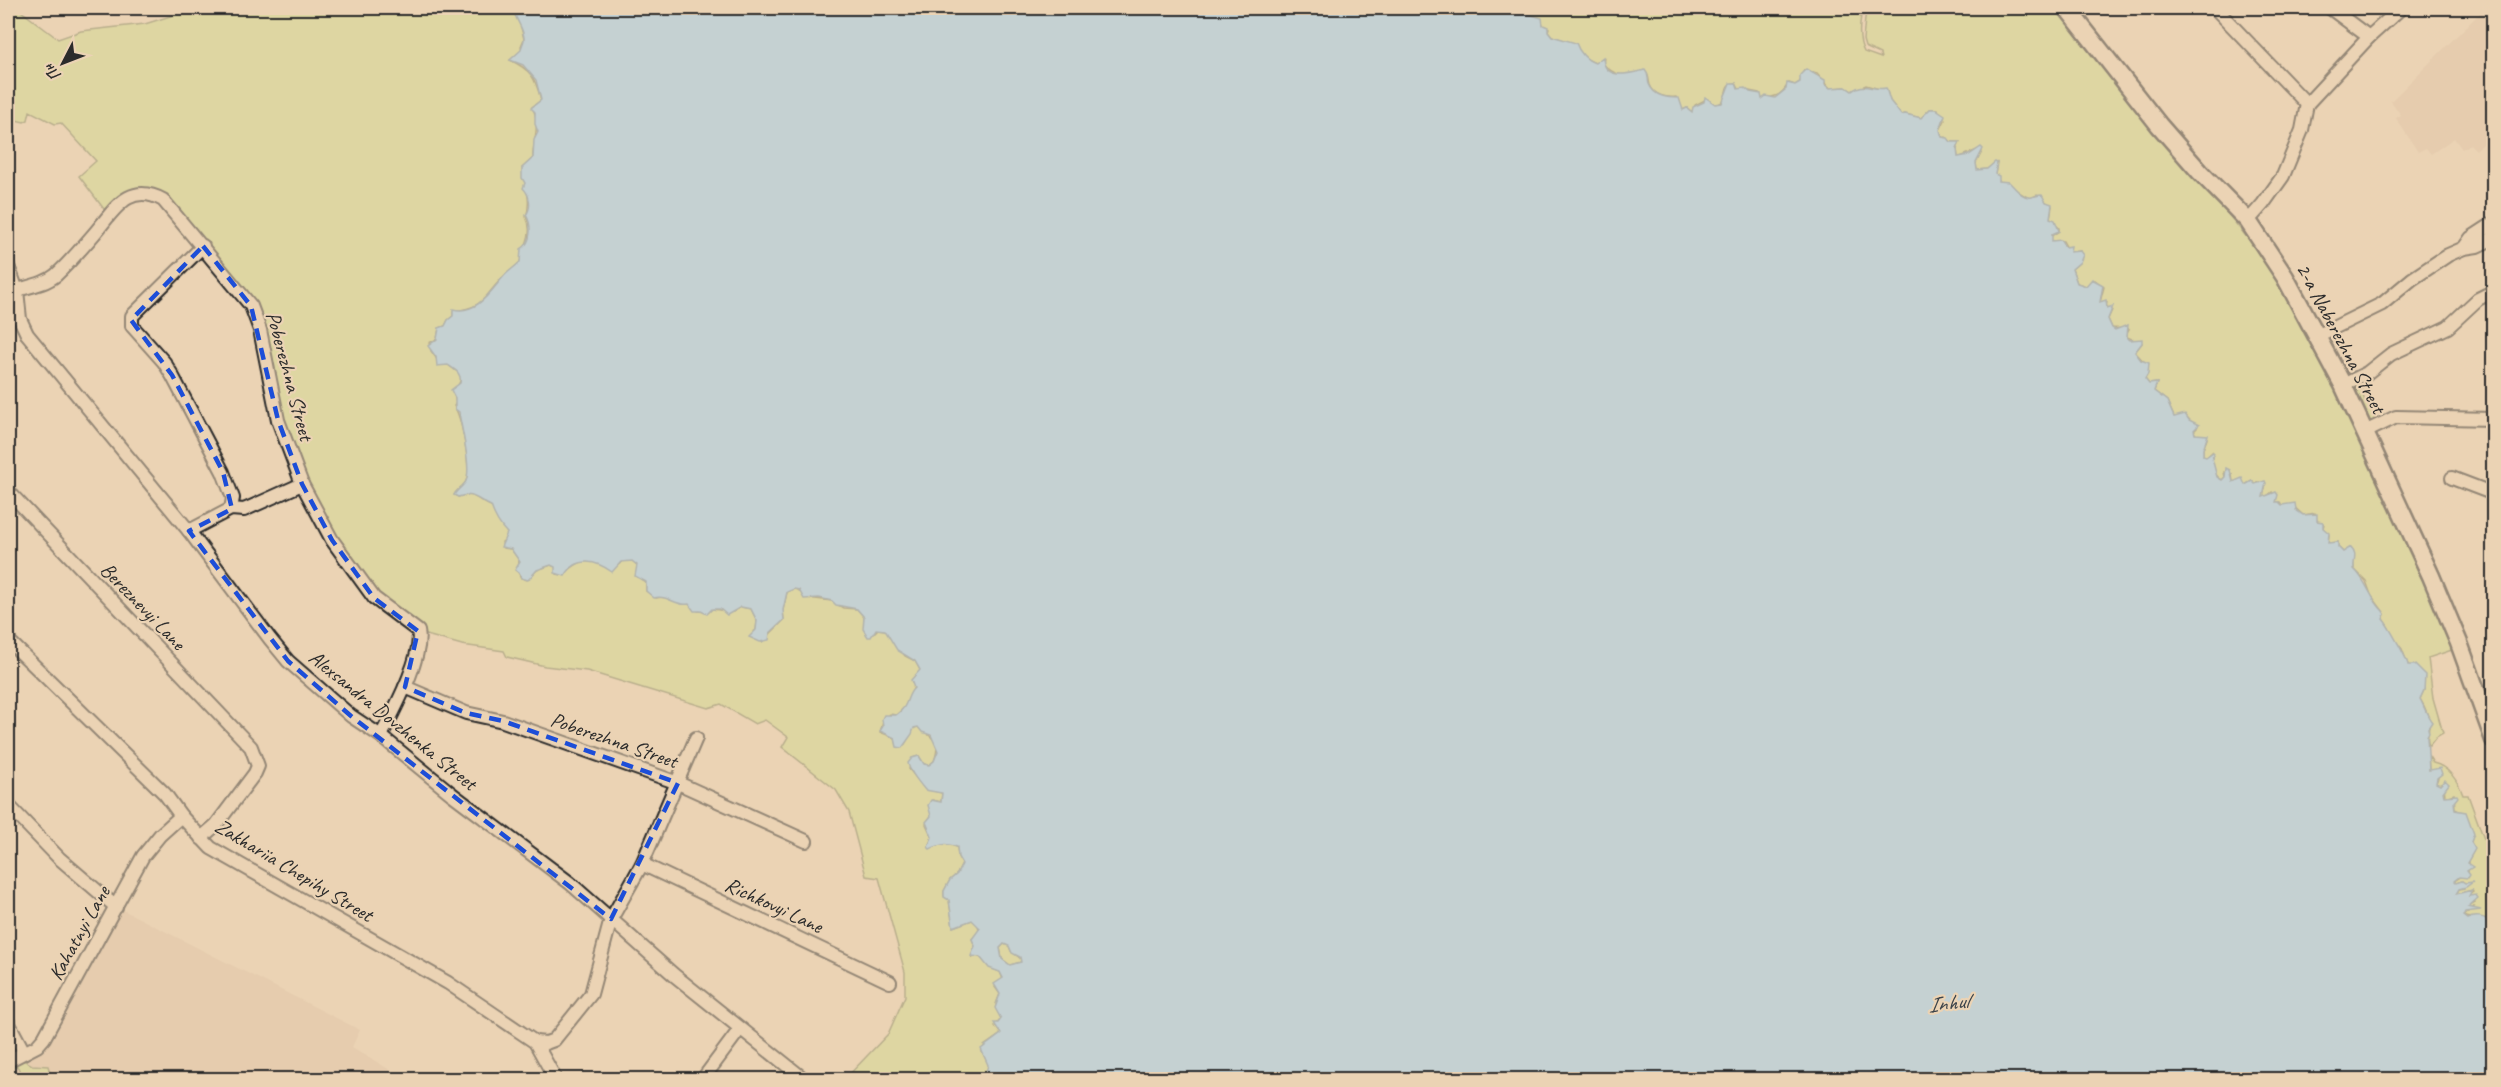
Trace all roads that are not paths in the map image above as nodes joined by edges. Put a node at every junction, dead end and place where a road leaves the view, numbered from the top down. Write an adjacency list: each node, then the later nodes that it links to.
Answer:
1 (2067, 8): 7 (main road, 2-a Naberezhna Street)
2 (2215, 8): 6 (street)
3 (2330, 8): 5 (street)
4 (2401, 8): 5 (street)
5 (2369, 37): 6 (street)
6 (2307, 104): 7 (street)
7 (2248, 221): 15 (main road, 2-a Naberezhna Street)
8 (2493, 223): 11 (street)
9 (2493, 238): 11 (street)
10 (203, 246): 13 (street, Poberezhna Street); 20 (street, Poberezhna Street); 23 (street)
11 (2464, 248): 15 (street)
12 (8, 266): 13 (street, Alexsandra Dovzhenka Street)
13 (17, 290): 24 (street, Alexsandra Dovzhenka Street)
14 (2493, 291): 16 (street)
15 (2317, 336): 16 (main road, 2-a Naberezhna Street)
16 (2343, 385): 18 (main road, 2-a Naberezhna Street)
17 (2493, 419): 18 (street)
18 (2365, 432): 29 (main road, 2-a Naberezhna Street)
19 (2452, 478): 22 (street)
20 (302, 484): 23 (street); 26 (street, Poberezhna Street)
21 (8, 491): 33 (street, Bereznevyi Lane)
22 (2493, 494)
23 (231, 509): 24 (street)
24 (189, 531): 27 (street, Alexsandra Dovzhenka Street)
25 (8, 640): 32 (street, Zakhariia Chepihy Street)
26 (405, 687): 27 (street); 30 (street, Poberezhna Street)
27 (381, 736): 37 (street, Alexsandra Dovzhenka Street)
28 (696, 738): 30 (street)
29 (2493, 740)
30 (678, 783): 34 (street, Poberezhna Street); 35 (street)
31 (8, 805): 36 (street)
32 (181, 816): 33 (street, Zakhariia Chepihy Street); 36 (street, Kahatnyi Lane)
33 (201, 838): 41 (street, Zakhariia Chepihy Street)
34 (806, 841)
35 (642, 864): 37 (street); 38 (street, Richkovyi Lane)
36 (116, 907): 42 (street, Kahatnyi Lane)
37 (611, 919): 40 (street, Alexsandra Dovzhenka Street); 41 (street)
38 (890, 982)
39 (8, 1022): 42 (street)
40 (740, 1029): 45 (street); 46 (street, Alexsandra Dovzhenka Street)
41 (535, 1042): 44 (street, Zakhariia Chepihy Street)
42 (24, 1052): 43 (street, Kahatnyi Lane)
43 (8, 1061)
44 (555, 1080)
45 (702, 1080)
46 (805, 1080)

